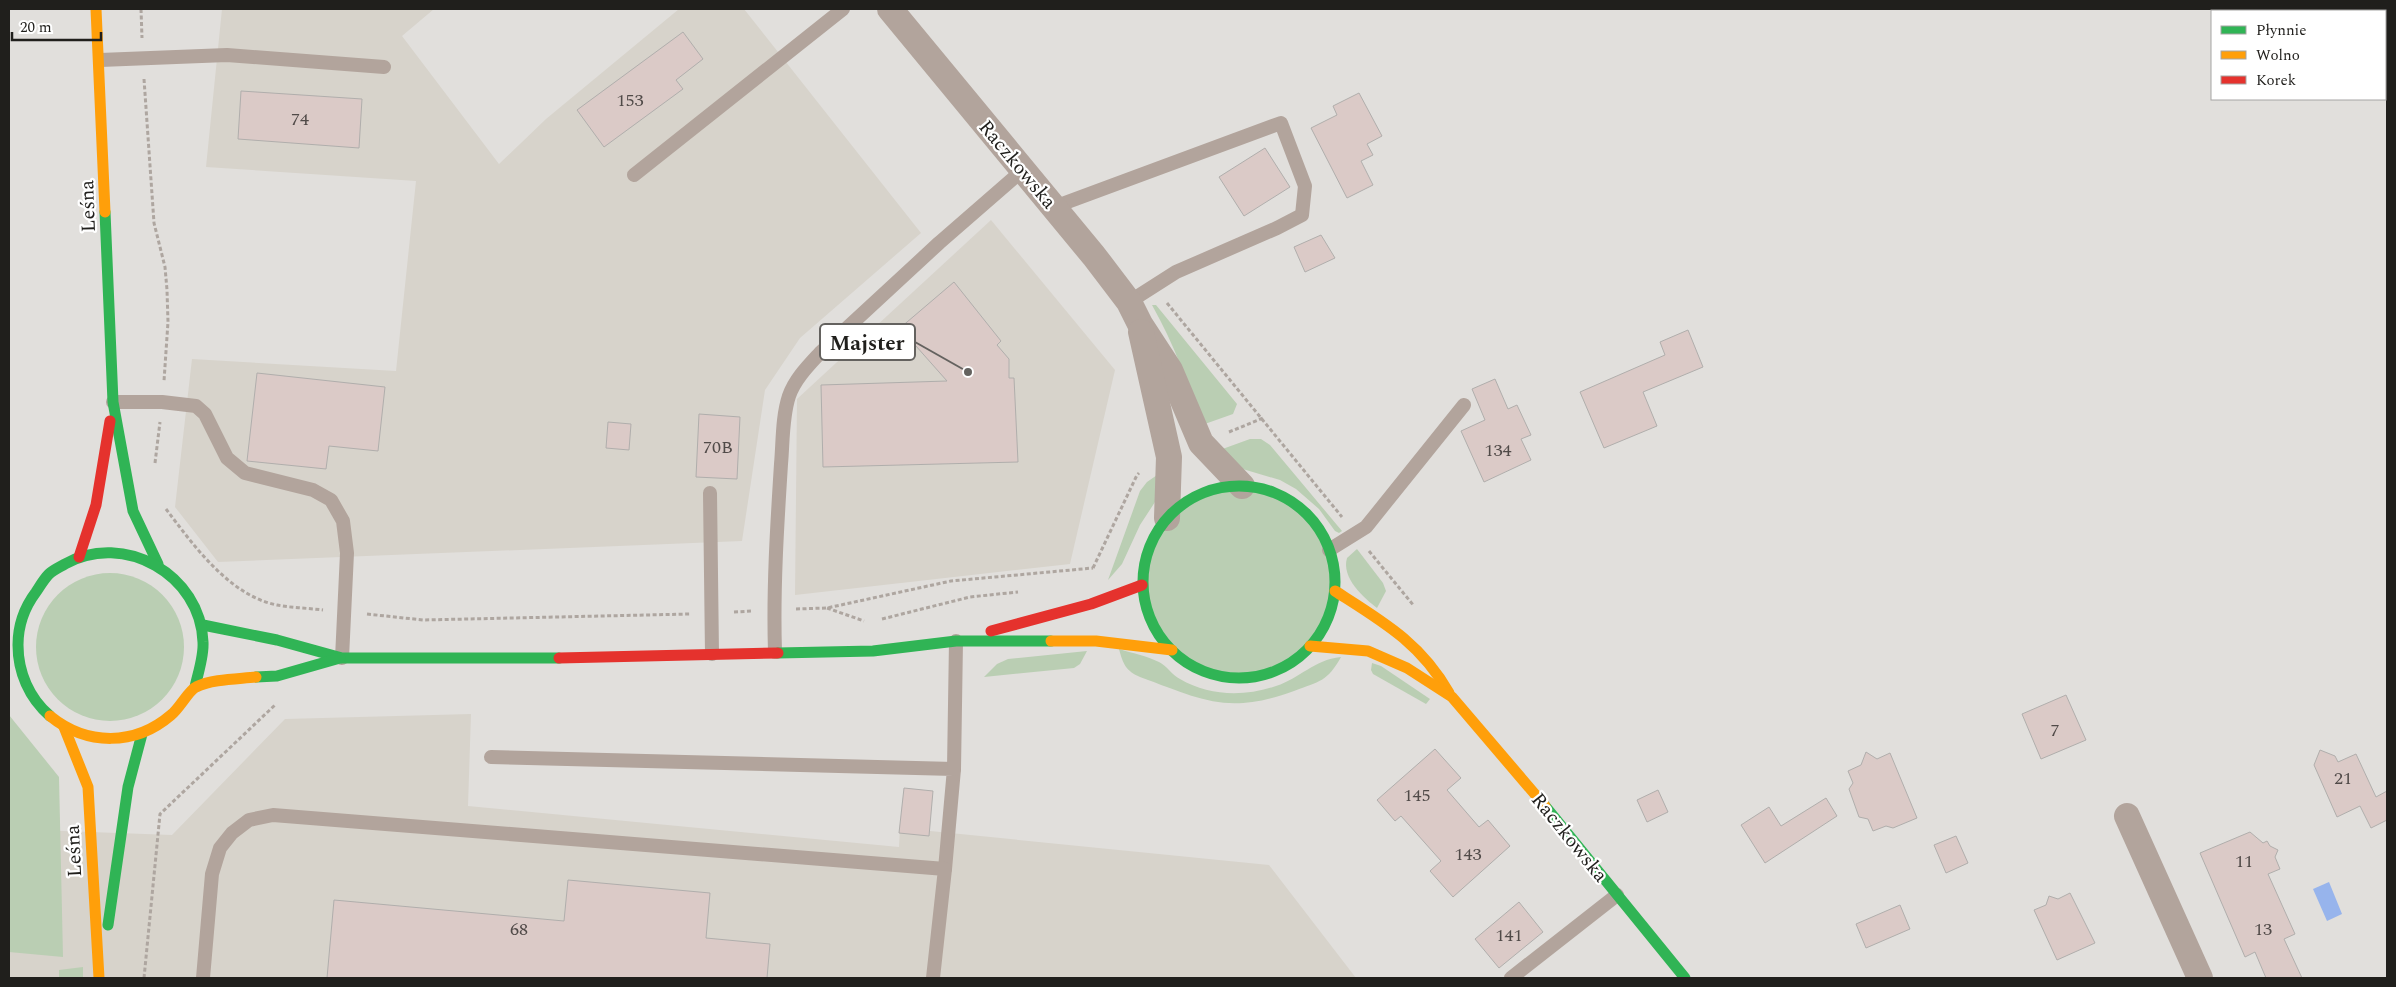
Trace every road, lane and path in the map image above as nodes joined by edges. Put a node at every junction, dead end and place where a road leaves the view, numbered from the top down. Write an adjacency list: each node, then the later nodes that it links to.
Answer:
1 (96, 9): 6 (street, Leśna)
2 (141, 9): 5 (path)
3 (843, 9): 9 (lane)
4 (890, 9): 8 (street, Raczkowska)
5 (143, 58): 6 (lane); 7 (lane); 14 (path)
6 (100, 60): 13 (street, Leśna)
7 (384, 67)
8 (1023, 170): 10 (street, Raczkowska); 31 (lane)
9 (634, 175)
10 (1054, 207): 11 (lane); 12 (street, Raczkowska)
11 (1153, 286): 12 (lane); 21 (path)
12 (1134, 313): 17 (street, Raczkowska); 20 (street, Raczkowska)
13 (113, 402): 14 (lane); 23 (street, Leśna); 24 (street, Leśna)
14 (162, 402): 16 (path); 32 (lane)
15 (1464, 404): 21 (lane)
16 (155, 471)
17 (1242, 486): 20 (street); 22 (street)
18 (710, 494): 33 (lane)
19 (162, 502): 32 (path)
20 (1167, 518): 26 (street)
21 (1355, 534): 22 (lane); 29 (path)
22 (1329, 550): 28 (street)
23 (79, 557): 24 (street); 46 (street)
24 (158, 564): 36 (street)
25 (1093, 568): 30 (path)
26 (1142, 585): 37 (street); 39 (street)
27 (1025, 591): 34 (path)
28 (1335, 591): 38 (street); 44 (street, Raczkowska)
29 (1405, 595)
30 (827, 608): 31 (path); 35 (path)
31 (774, 610): 33 (path); 40 (lane)
32 (345, 612): 33 (path); 42 (lane)
33 (712, 613): 41 (lane)
34 (877, 620)
35 (868, 622)
36 (203, 625): 42 (street); 43 (street)
37 (956, 641): 39 (street); 40 (street); 49 (lane)
38 (1310, 646): 39 (street); 44 (street, Raczkowska)
39 (1172, 650)
40 (775, 652): 41 (street)
41 (712, 654): 42 (street)
42 (342, 658): 43 (street)
43 (195, 687): 47 (street)
44 (1452, 697): 52 (street, Raczkowska)
45 (275, 706): 54 (path)
46 (64, 727): 47 (street); 53 (street, Leśna)
47 (142, 734): 53 (street, Leśna)
48 (492, 757): 49 (lane)
49 (954, 769): 51 (lane)
50 (2127, 816): 59 (street)
51 (945, 868): 55 (lane); 56 (lane)
52 (1617, 895): 57 (lane); 58 (street, Raczkowska)
53 (100, 978)
54 (144, 978)
55 (203, 978)
56 (932, 978)
57 (1510, 978)
58 (1685, 978)
59 (2200, 978)

